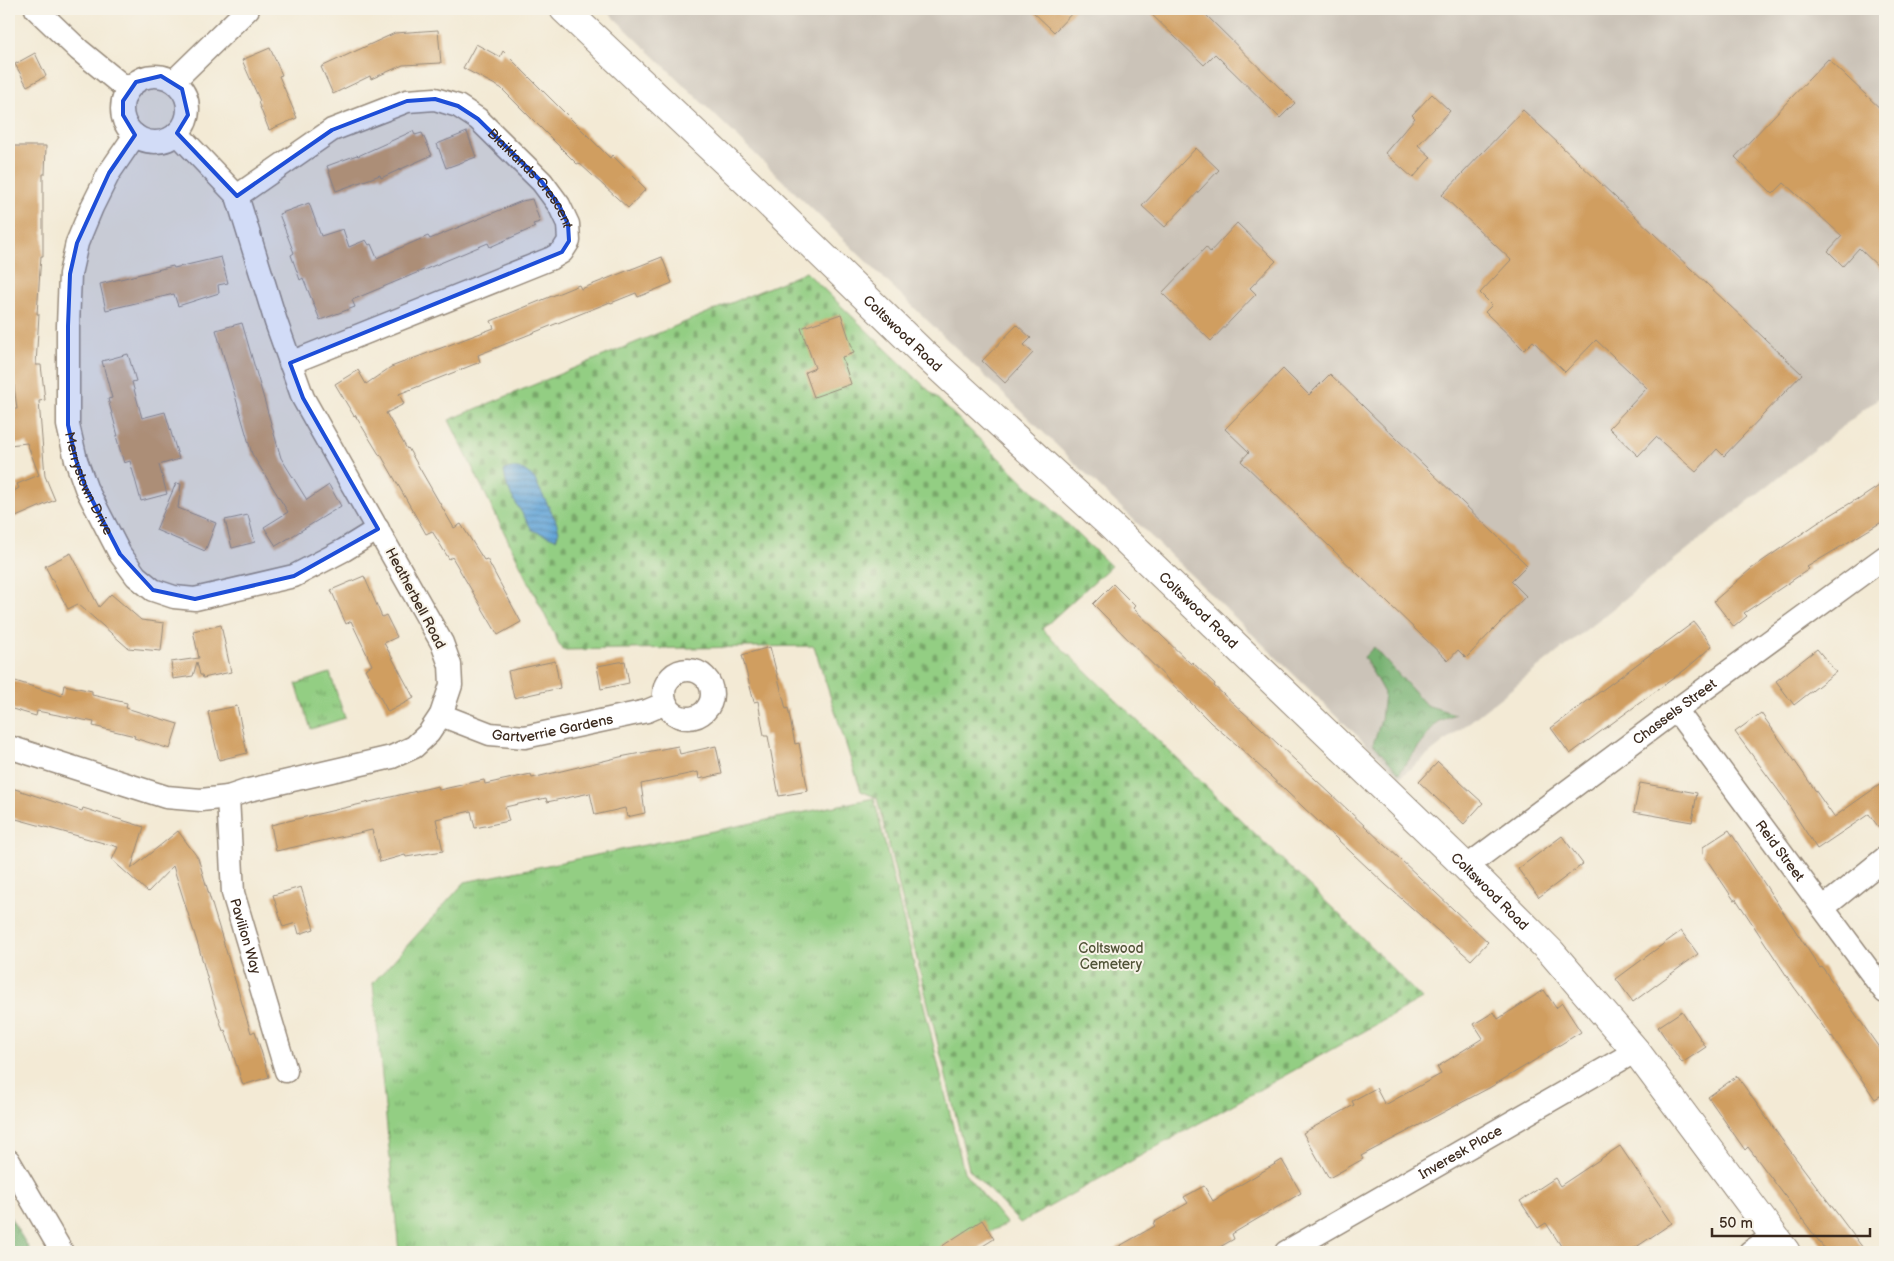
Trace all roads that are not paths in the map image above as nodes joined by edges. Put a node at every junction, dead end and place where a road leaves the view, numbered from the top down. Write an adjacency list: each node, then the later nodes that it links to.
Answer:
1 (36, 9): 5 (street)
2 (248, 9): 4 (street)
3 (564, 9): 18 (main road, Coltswood Road)
4 (174, 81): 5 (street); 6 (street)
5 (128, 90): 7 (street)
6 (177, 133): 7 (street); 8 (street, Heatherbell Road)
7 (135, 135): 10 (street, Merrystown Drive)
8 (237, 196): 9 (street, Heatherbell Road); 9 (street, Blaiklands Crescent)
9 (290, 363): 10 (street, Heatherbell Road)
10 (378, 529): 14 (street, Heatherbell Road)
11 (1885, 557): 13 (street, Chassels Street)
12 (666, 703): 14 (street, Gartverrie Gardens)
13 (1676, 710): 18 (street, Chassels Street); 19 (street, Reid Street)
14 (441, 715): 16 (street, Heatherbell Road)
15 (9, 747): 16 (street, Heatherbell Road)
16 (228, 797): 22 (street, Pavilion Way)
17 (1885, 858): 19 (street)
18 (1466, 867): 21 (main road, Coltswood Road)
19 (1823, 908): 20 (street, Reid Street)
20 (1885, 992)
21 (1636, 1051): 24 (main road, Coltswood Road); 26 (street, Inveresk Place)
22 (286, 1071)
23 (9, 1161): 25 (street)
24 (1780, 1244): 27 (street)
25 (62, 1252)
26 (1286, 1252)
27 (1750, 1252)

